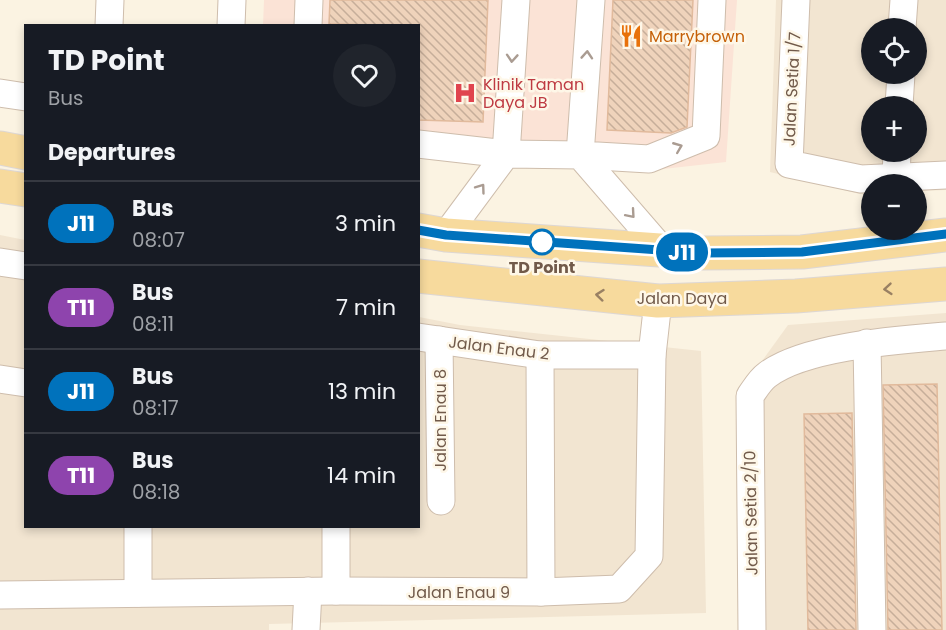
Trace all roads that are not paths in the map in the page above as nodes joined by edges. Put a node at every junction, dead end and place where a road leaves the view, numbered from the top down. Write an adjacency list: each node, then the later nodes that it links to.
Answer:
1 (110, 0): 10 (street)
2 (232, 0): 11 (street)
3 (309, 0): 12 (street)
4 (516, 0): 18 (street, one-way to 18)
5 (591, 0): 19 (street, one-way to 5)
6 (712, 0): 19 (street, one-way to 6)
7 (796, 0): 20 (street, Jalan Setia 1/7)
8 (904, 0): 9 (street)
9 (903, 18)
10 (109, 24)
11 (231, 24)
12 (308, 24)
13 (0, 93): 14 (street)
14 (24, 97)
15 (420, 144): 18 (street)
16 (0, 148): 17 (main road)
17 (24, 153)
18 (506, 154): 19 (street); 24 (street, one-way to 18)
19 (580, 155): 26 (street, one-way to 26)
20 (897, 165): 21 (street, Jalan Setia 1/7)
21 (946, 175)
22 (0, 186): 23 (main road)
23 (24, 190)
24 (432, 233): 26 (main road)
25 (946, 234): 26 (main road)
26 (664, 252)
27 (0, 262): 28 (street)
28 (24, 266)
29 (420, 276): 31 (main road, Jalan Daya, one-way to 29)
30 (946, 284): 31 (main road, Jalan Daya, one-way to 31)
31 (658, 301): 36 (street, Jalan Enau 9)
32 (946, 336): 34 (street)
33 (429, 338): 35 (street, Jalan Enau 2); 39 (street, Jalan Enau 8)
34 (867, 343): 48 (street, Jalan Setia 2/10); 49 (street)
35 (540, 355): 36 (street, Jalan Enau 2); 44 (street)
36 (652, 355): 44 (street, Jalan Enau 9)
37 (0, 379): 38 (street)
38 (24, 383)
39 (441, 501)
40 (138, 528): 45 (street)
41 (336, 528): 43 (street)
42 (308, 591): 43 (street, Jalan Enau 9); 45 (street, Jalan Enau 9); 47 (street)
43 (336, 591): 44 (street, Jalan Enau 9)
44 (541, 592)
45 (138, 593): 46 (street, Jalan Enau 9)
46 (0, 595)
47 (306, 630)
48 (752, 630)
49 (872, 630)

